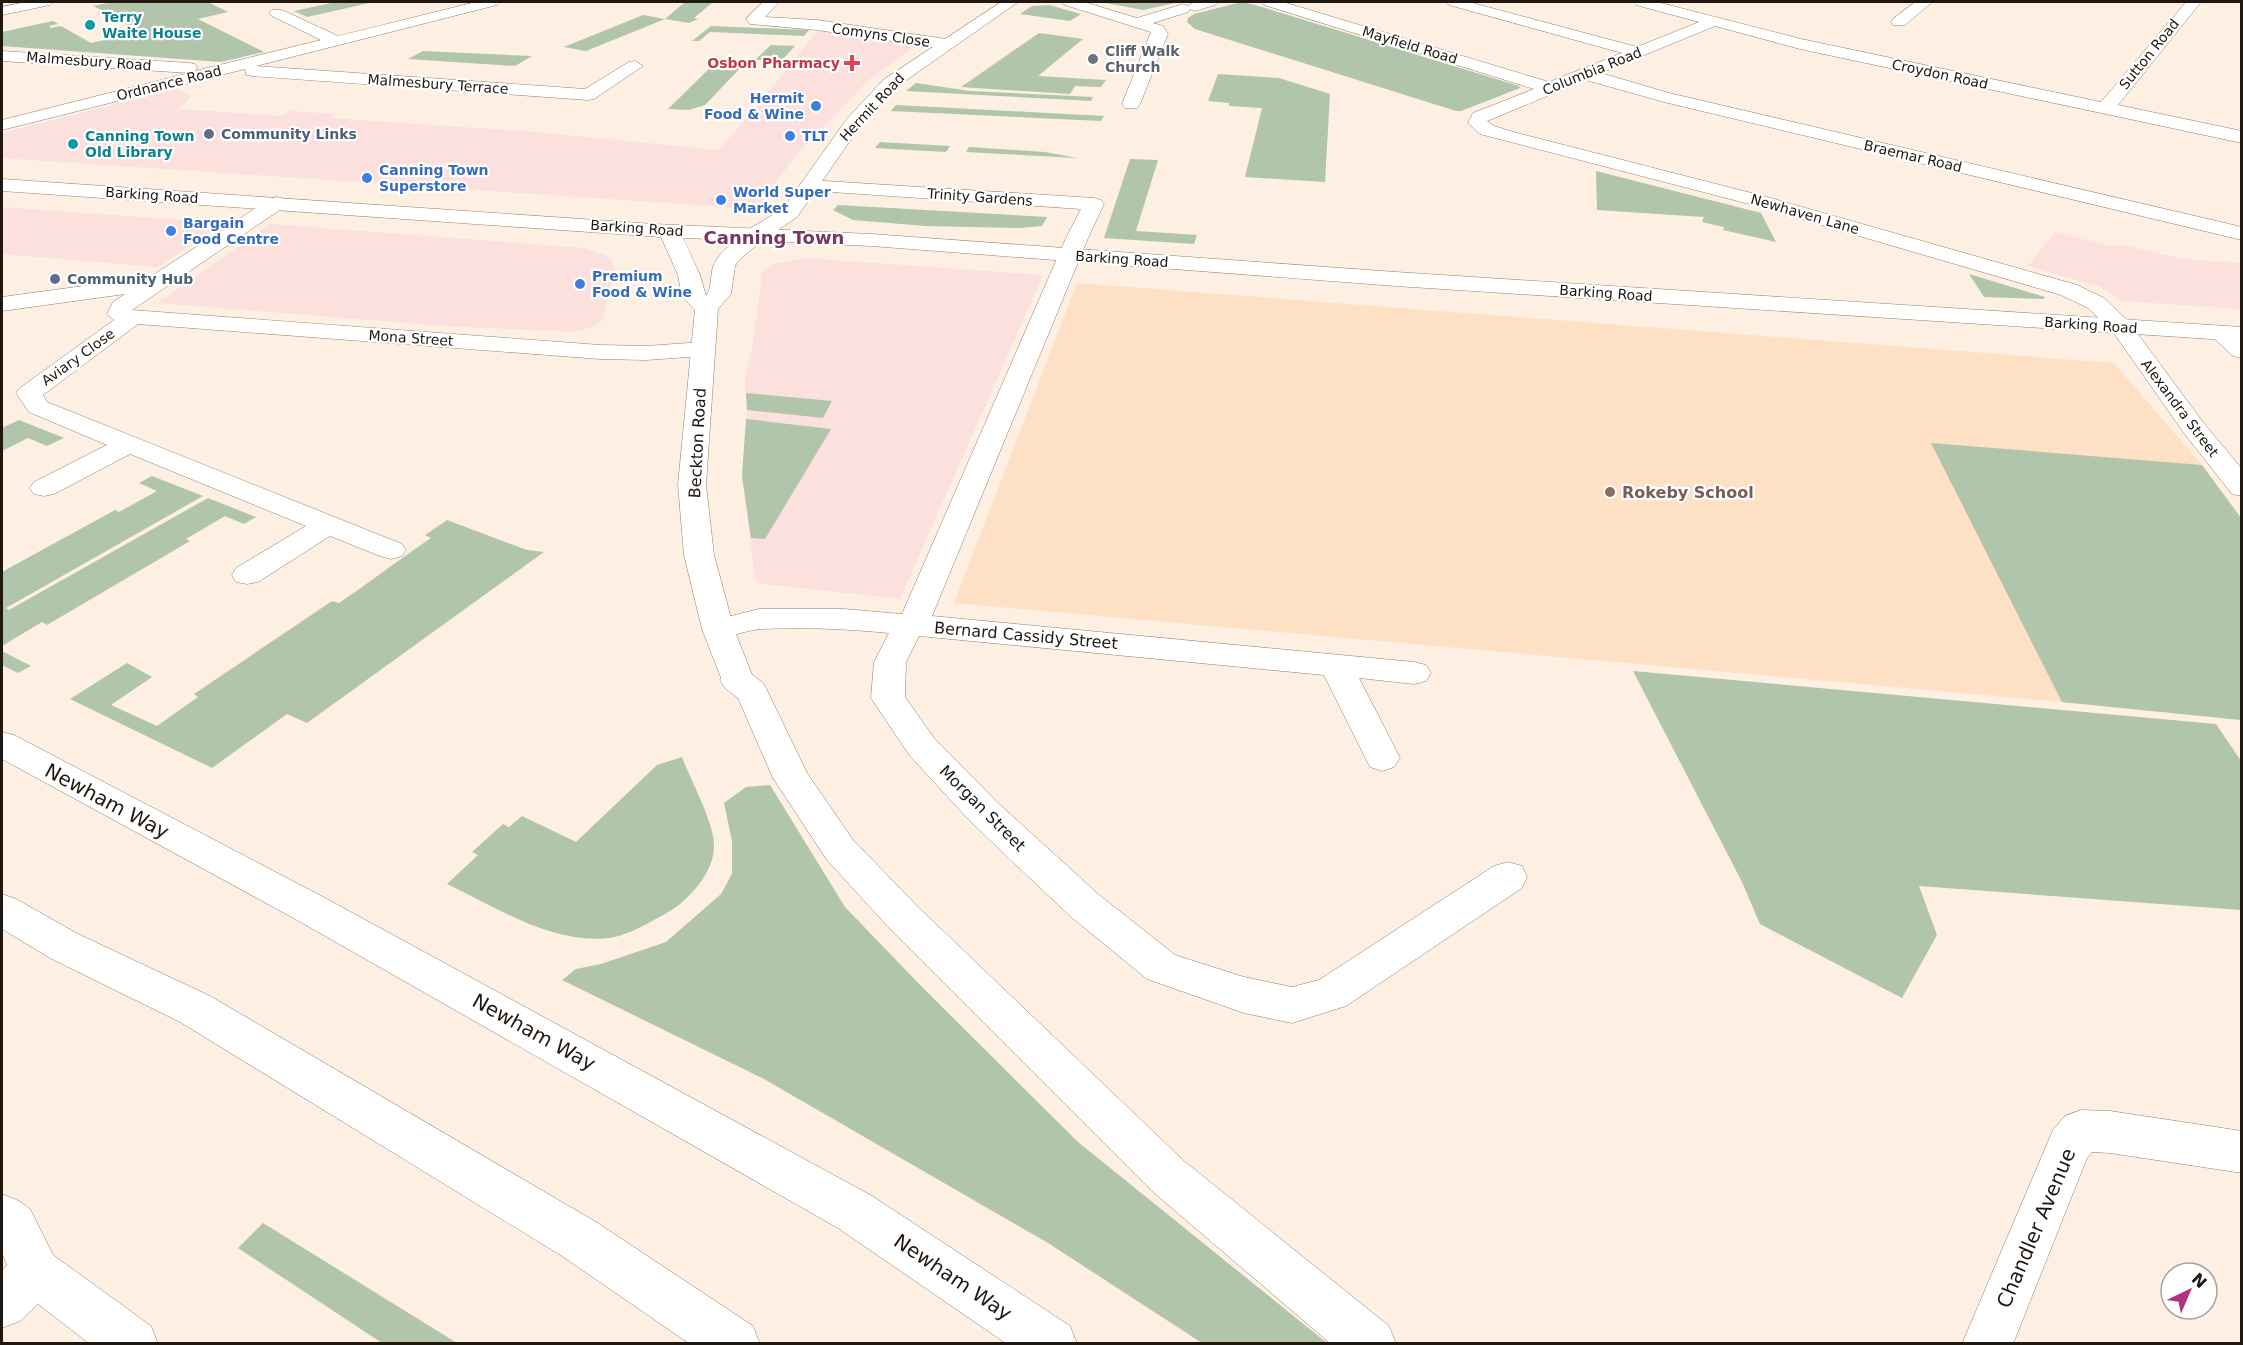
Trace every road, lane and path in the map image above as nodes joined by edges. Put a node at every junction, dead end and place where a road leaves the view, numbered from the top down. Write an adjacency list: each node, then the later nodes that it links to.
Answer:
1 (45, 2): 13 (main road)
2 (492, 2): 20 (main road, Ordnance Road)
3 (771, 2): 18 (main road, Comyns Close)
4 (1010, 2): 21 (main road, Hermit Road)
5 (1070, 2): 16 (main road)
6 (1269, 2): 28 (main road, Mayfield Road)
7 (1454, 2): 22 (main road)
8 (1641, 2): 15 (main road, Croydon Road)
9 (1899, 2): 11 (main road)
10 (2194, 2): 30 (main road, Sutton Road)
11 (1922, 3): 17 (main road)
12 (1196, 6): 16 (main road)
13 (2, 11)
14 (277, 13): 20 (main road)
15 (1715, 21): 22 (main road, Columbia Road); 30 (main road, Croydon Road)
16 (1139, 22): 29 (main road)
17 (1899, 22)
18 (817, 25): 19 (main road, Comyns Close); 21 (main road, Comyns Close)
19 (804, 40)
20 (336, 41): 25 (main road, Ordnance Road)
21 (946, 44): 35 (main road, Hermit Road)
22 (1637, 52): 27 (main road, Columbia Road)
23 (2, 56): 26 (main road, Malmesbury Road)
24 (635, 66): 25 (main road, Malmesbury Terrace)
25 (233, 67): 26 (main road, Ordnance Road)
26 (211, 72): 31 (main road, Ordnance Road)
27 (1585, 74): 28 (main road, Columbia Road); 39 (main road, Braemar Road)
28 (1550, 88): 32 (main road, Columbia Road)
29 (1131, 104)
30 (2106, 108): 33 (main road, Croydon Road)
31 (2, 125)
32 (1479, 125): 45 (main road, Newhaven Lane)
33 (2241, 137)
34 (2, 185): 36 (main road, Barking Road)
35 (809, 186): 38 (main road, Hermit Road); 40 (main road, Trinity Gardens)
36 (277, 203): 37 (main road, Barking Road); 41 (main road)
37 (669, 231): 38 (main road, Barking Road); 43 (main road)
38 (757, 234): 40 (main road, Barking Road); 43 (main road, Beckton Road)
39 (2241, 234)
40 (1070, 256): 45 (main road, Barking Road); 55 (main road, Morgan Street)
41 (155, 284): 42 (main road); 44 (main road)
42 (2, 304)
43 (707, 308): 47 (main road, Beckton Road)
44 (126, 315): 47 (main road, Mona Street); 49 (main road, Aviary Close)
45 (2121, 327): 46 (main road, Barking Road); 51 (main road, Alexandra Street)
46 (2231, 334): 48 (main road)
47 (702, 349): 56 (main road, Beckton Road)
48 (2241, 351)
49 (129, 444): 50 (main road); 52 (main road, Aviary Close)
50 (44, 488)
51 (2241, 488)
52 (329, 524): 53 (main road, Aviary Close); 54 (main road)
53 (390, 550)
54 (247, 575)
55 (911, 624): 56 (main road, Bernard Cassidy Street); 57 (main road, Bernard Cassidy Street); 61 (main road, Morgan Street)
56 (717, 629): 69 (main road, Beckton Road)
57 (1336, 666): 58 (main road, Bernard Cassidy Street); 60 (main road)
58 (1414, 674)
59 (2, 744): 68 (main road, Newham Way)
60 (1382, 758)
61 (1508, 877)
62 (2, 909): 67 (main road)
63 (2241, 1152): 70 (main road, Chandler Avenue)
64 (2, 1217): 65 (main road)
65 (19, 1288): 66 (main road)
66 (133, 1344)
67 (735, 1344)
68 (1052, 1344)
69 (1371, 1344)
70 (1987, 1344)

